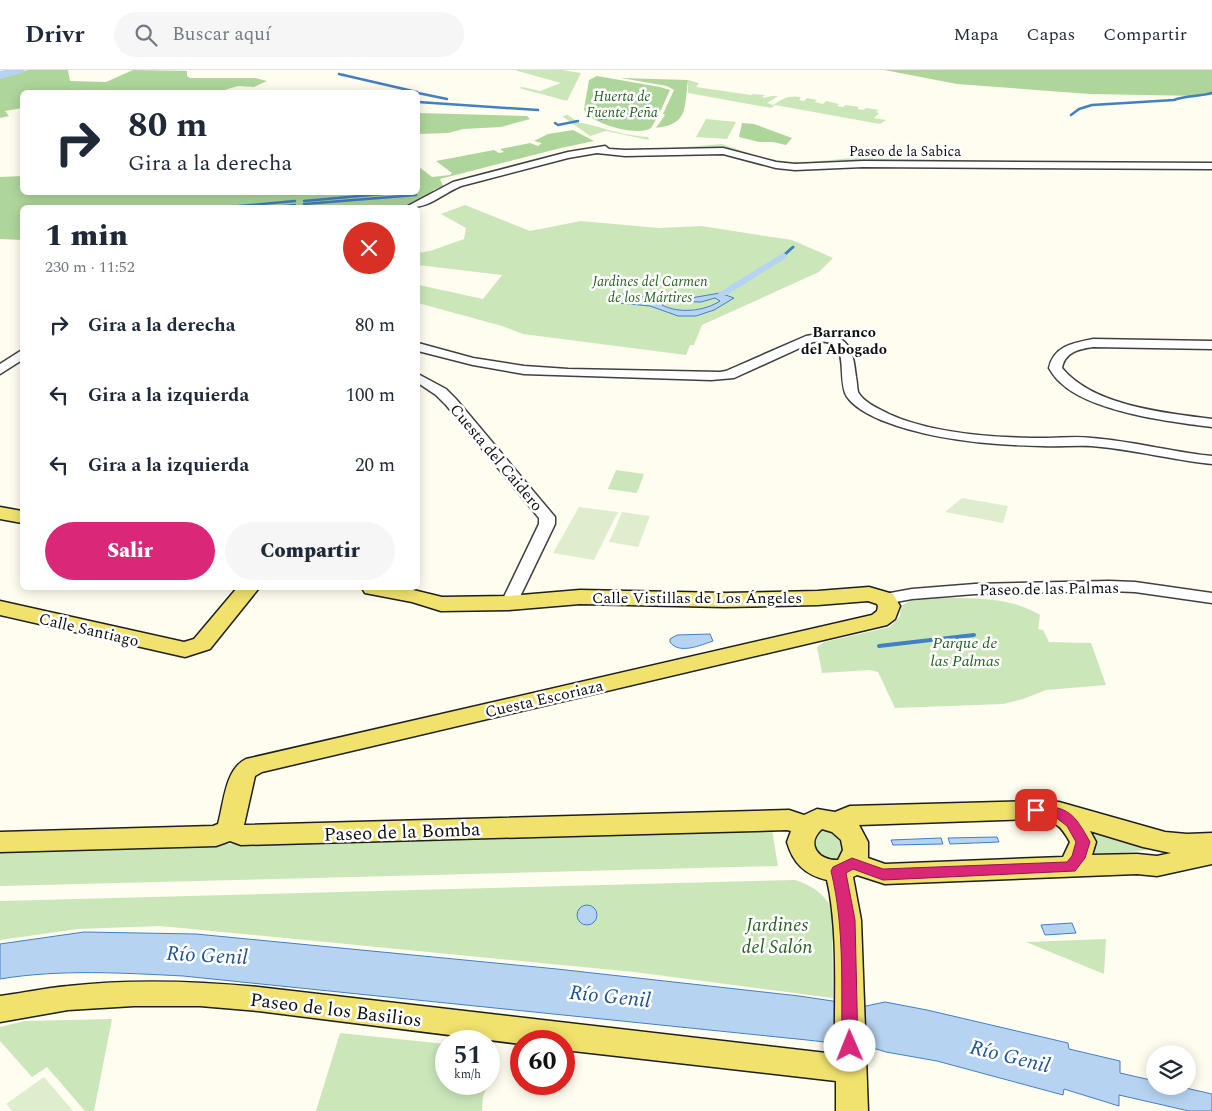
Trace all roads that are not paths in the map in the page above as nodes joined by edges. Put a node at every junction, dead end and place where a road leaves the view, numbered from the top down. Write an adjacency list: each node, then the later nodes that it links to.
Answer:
1 (1212, 168): 2 (street, Paseo de la Sabica)
2 (415, 205)
3 (1212, 344): 8 (street)
4 (420, 347): 9 (street)
5 (20, 355): 6 (street)
6 (0, 370)
7 (420, 379): 16 (street, Cuesta del Caidero)
8 (1212, 423)
9 (1212, 460)
10 (0, 513): 11 (main road)
11 (20, 517)
12 (246, 590): 17 (main road, Calle Santiago)
13 (383, 590): 16 (main road, Calle Vistillas de Los Ángeles)
14 (1212, 598): 15 (street, Paseo de las Palmas)
15 (885, 599): 16 (main road, Calle Vistillas de Los Ángeles); 21 (main road, Cuesta Escoriaza)
16 (509, 603)
17 (0, 608)
18 (1058, 811): 19 (main road); 23 (main road); 28 (main road)
19 (838, 822): 20 (main road); 27 (main road)
20 (805, 826): 21 (main road, Paseo de la Bomba); 27 (main road)
21 (230, 830): 22 (main road, Paseo de la Bomba)
22 (0, 842)
23 (1161, 842): 24 (main road); 26 (main road)
24 (1212, 843)
25 (1212, 854): 26 (main road)
26 (1137, 864): 28 (main road)
27 (845, 867): 28 (main road); 30 (main road)
28 (1070, 867)
29 (0, 1009): 30 (main road, Paseo de los Basilios)
30 (850, 1058): 31 (main road)
31 (852, 1111)

